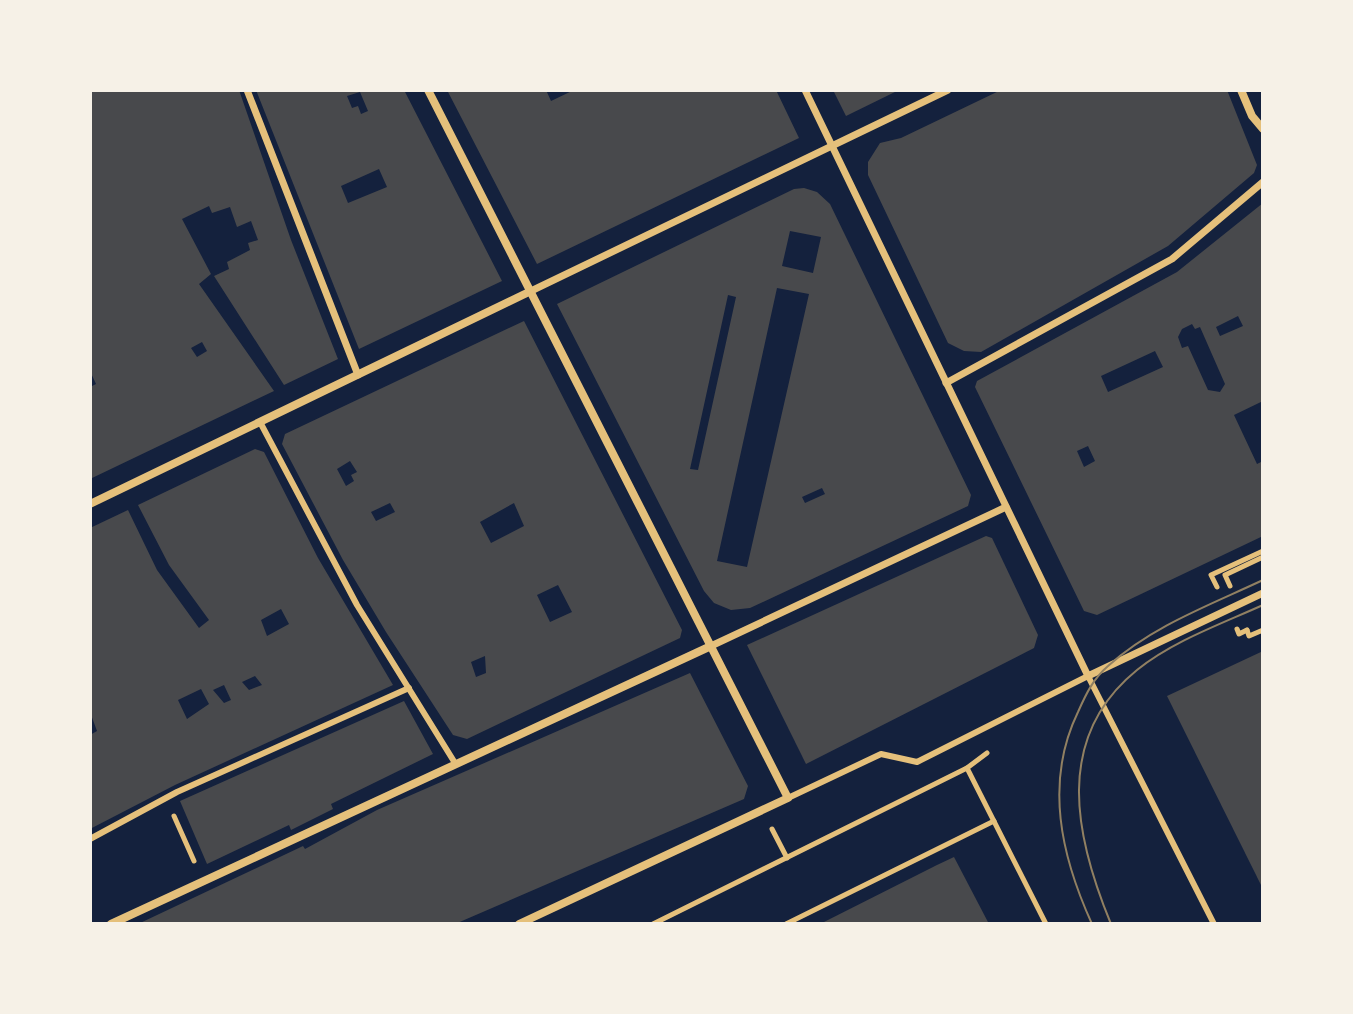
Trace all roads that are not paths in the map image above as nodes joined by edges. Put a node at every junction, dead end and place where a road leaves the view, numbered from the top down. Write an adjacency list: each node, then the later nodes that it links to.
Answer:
1 (247, 90): 12 (street)
2 (428, 90): 11 (street)
3 (805, 90): 9 (street)
4 (948, 90): 9 (street)
5 (1241, 90): 7 (street)
6 (1263, 110): 7 (street)
7 (1252, 116): 8 (street)
8 (1263, 129)
9 (832, 146): 11 (street); 13 (street)
10 (1263, 182): 13 (street)
11 (531, 291): 12 (street); 18 (street)
12 (358, 375): 14 (street)
13 (946, 383): 16 (street)
14 (260, 422): 15 (street); 20 (lane)
15 (90, 504)
16 (1006, 507): 18 (street); 19 (street)
17 (1263, 593): 19 (street)
18 (711, 646): 21 (street); 22 (street)
19 (1088, 676): 22 (lane); 26 (lane)
20 (409, 688): 21 (lane); 23 (lane)
21 (455, 763): 24 (street)
22 (788, 798): 25 (street)
23 (90, 839)
24 (111, 924)
25 (519, 924)
26 (1214, 924)

